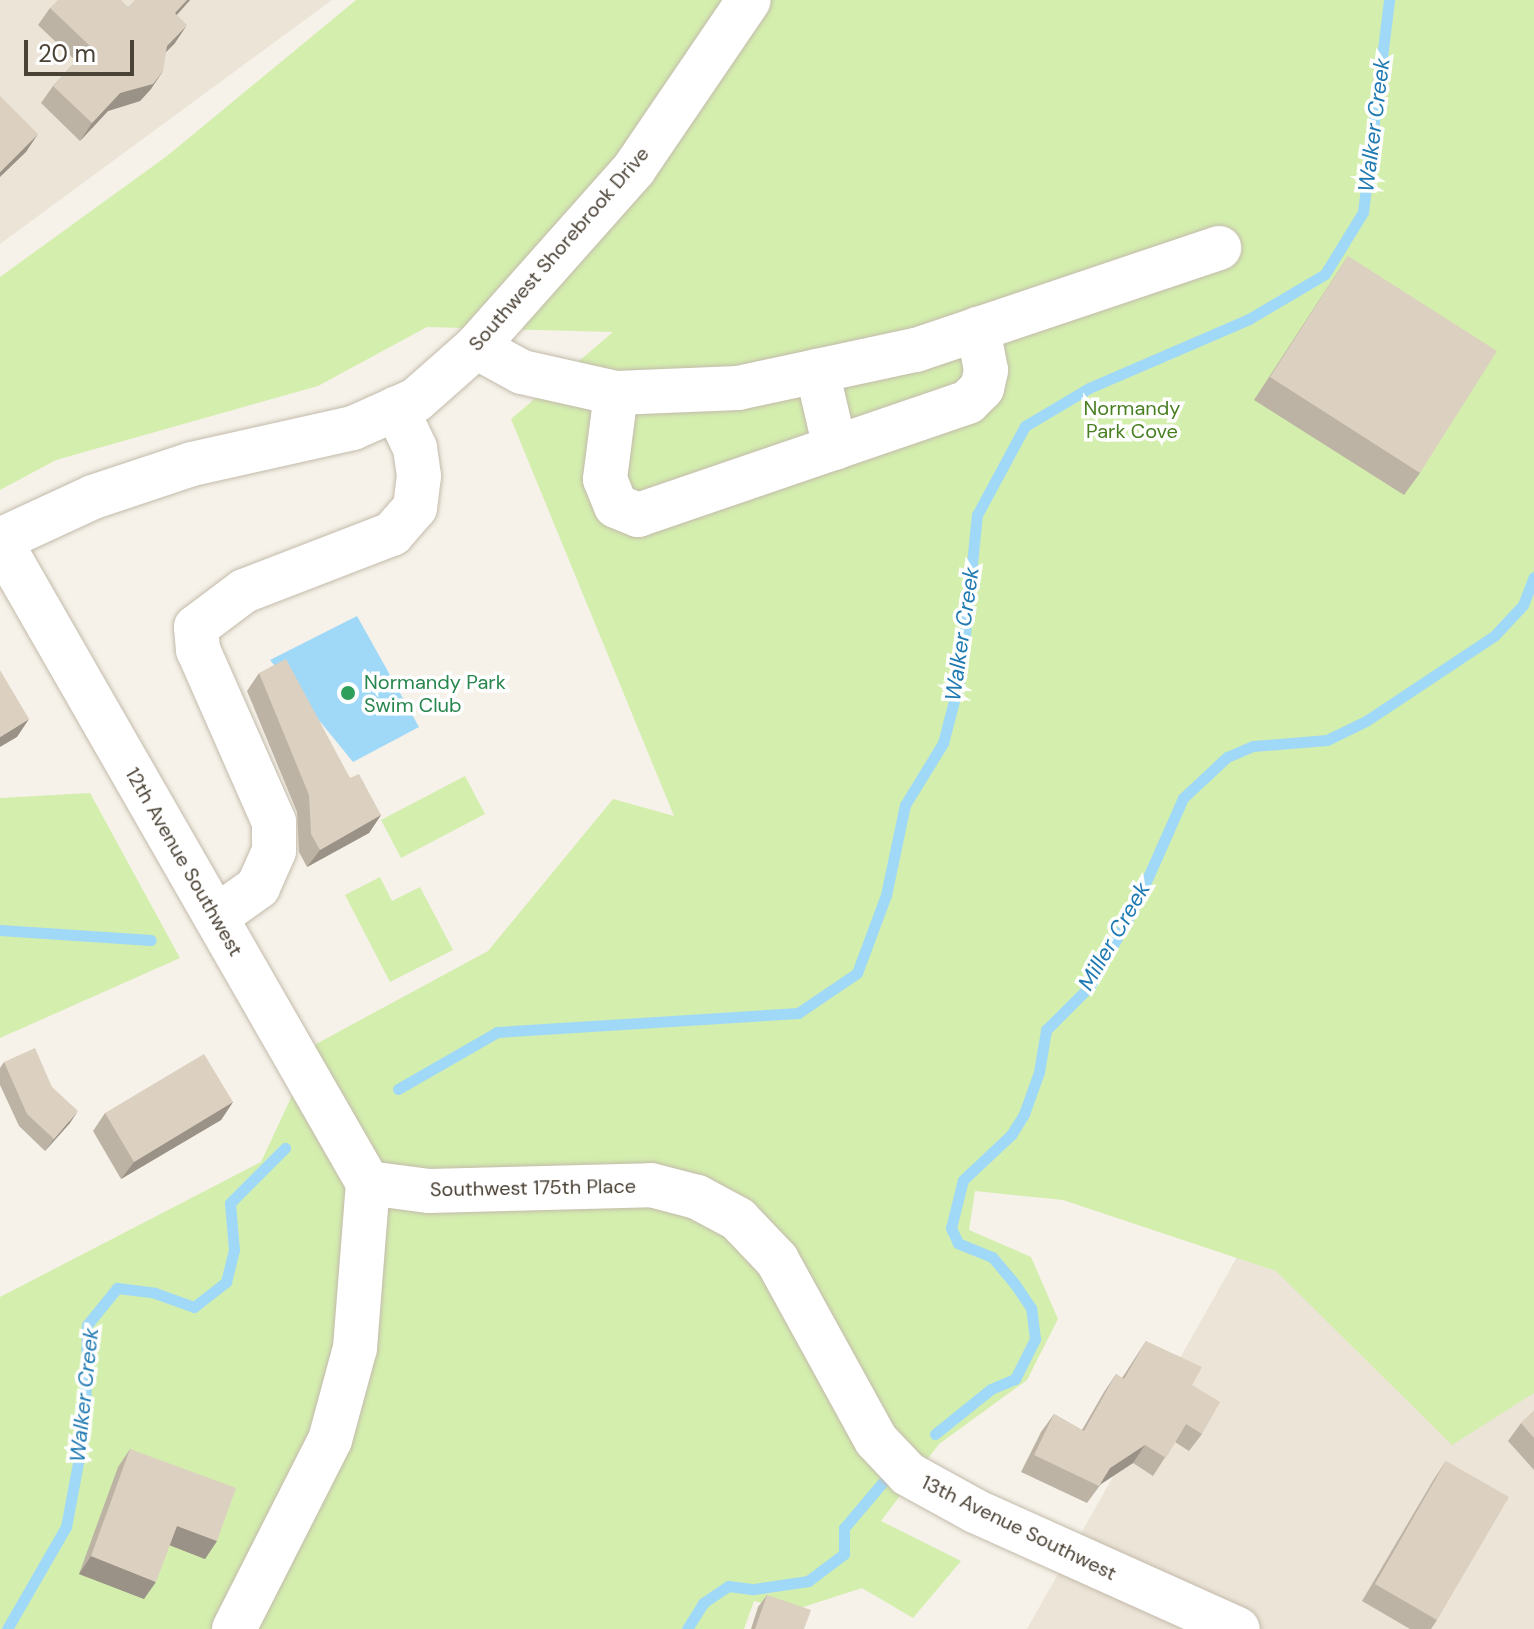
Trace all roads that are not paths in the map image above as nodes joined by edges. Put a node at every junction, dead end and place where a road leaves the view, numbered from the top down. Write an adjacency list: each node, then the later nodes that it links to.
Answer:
1 (749, 0): 4 (street, Southwest Shorebrook Drive)
2 (1219, 248): 3 (street)
3 (978, 329): 5 (street); 8 (street)
4 (476, 347): 6 (street); 7 (street, Southwest Shorebrook Drive)
5 (817, 371): 6 (street); 8 (street)
6 (616, 393): 8 (street)
7 (396, 408): 9 (street, Southwest Shorebrook Drive); 10 (street)
8 (835, 448)
9 (0, 541): 10 (street, 12th Avenue Southwest)
10 (216, 917): 11 (street, 12th Avenue Southwest)
11 (368, 1183): 12 (street, Southwest 175th Place); 13 (street)
12 (738, 1219): 14 (street, 13th Avenue Southwest)
13 (234, 1629)
14 (1238, 1629)

